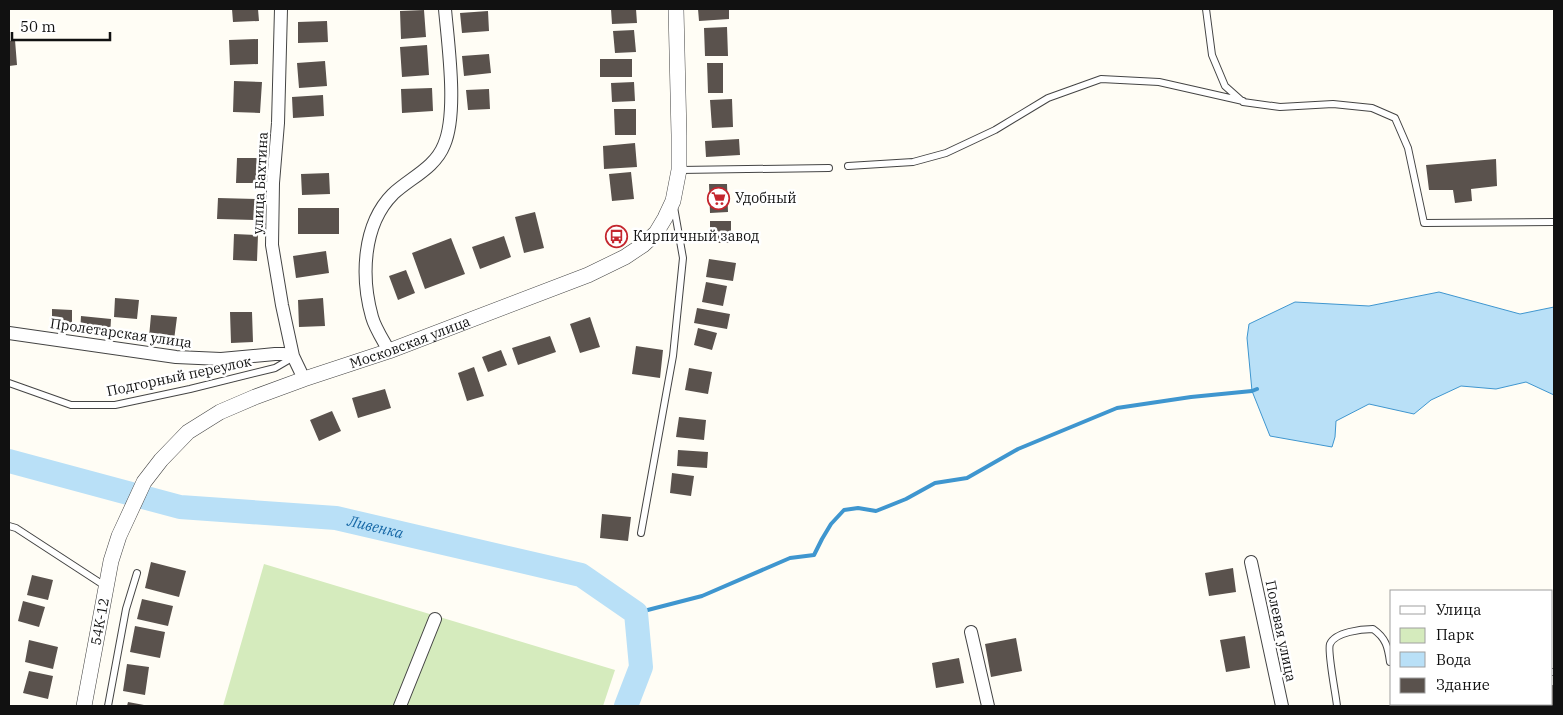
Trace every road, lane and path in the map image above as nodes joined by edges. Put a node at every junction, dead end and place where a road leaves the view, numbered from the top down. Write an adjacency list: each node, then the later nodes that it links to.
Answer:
1 (281, 9): 13 (street, улица Бахтина)
2 (445, 9): 12 (street)
3 (676, 9): 8 (street, Московская улица)
4 (1206, 9): 5 (lane)
5 (1243, 102): 6 (lane); 10 (lane)
6 (848, 166)
7 (829, 168): 8 (lane)
8 (679, 170): 9 (street, Московская улица)
9 (673, 201): 12 (street, Московская улица); 18 (lane, Московская улица)
10 (1554, 222)
11 (9, 333): 13 (street, Пролетарская улица)
12 (389, 351): 14 (street, Московская улица)
13 (293, 356): 14 (street); 15 (lane, Подгорный переулок)
14 (304, 379): 16 (street, Московская улица)
15 (9, 383)
16 (144, 482): 21 (street, 54K-12)
17 (9, 526): 21 (lane)
18 (641, 533)
19 (1251, 562): 29 (street, Полевая улица)
20 (138, 573): 26 (lane)
21 (106, 587): 25 (street, 54K-12)
22 (435, 619): 27 (street)
23 (971, 632): 28 (street)
24 (1390, 662): 30 (lane)
25 (84, 706)
26 (108, 706)
27 (400, 706)
28 (988, 706)
29 (1282, 706)
30 (1337, 706)

